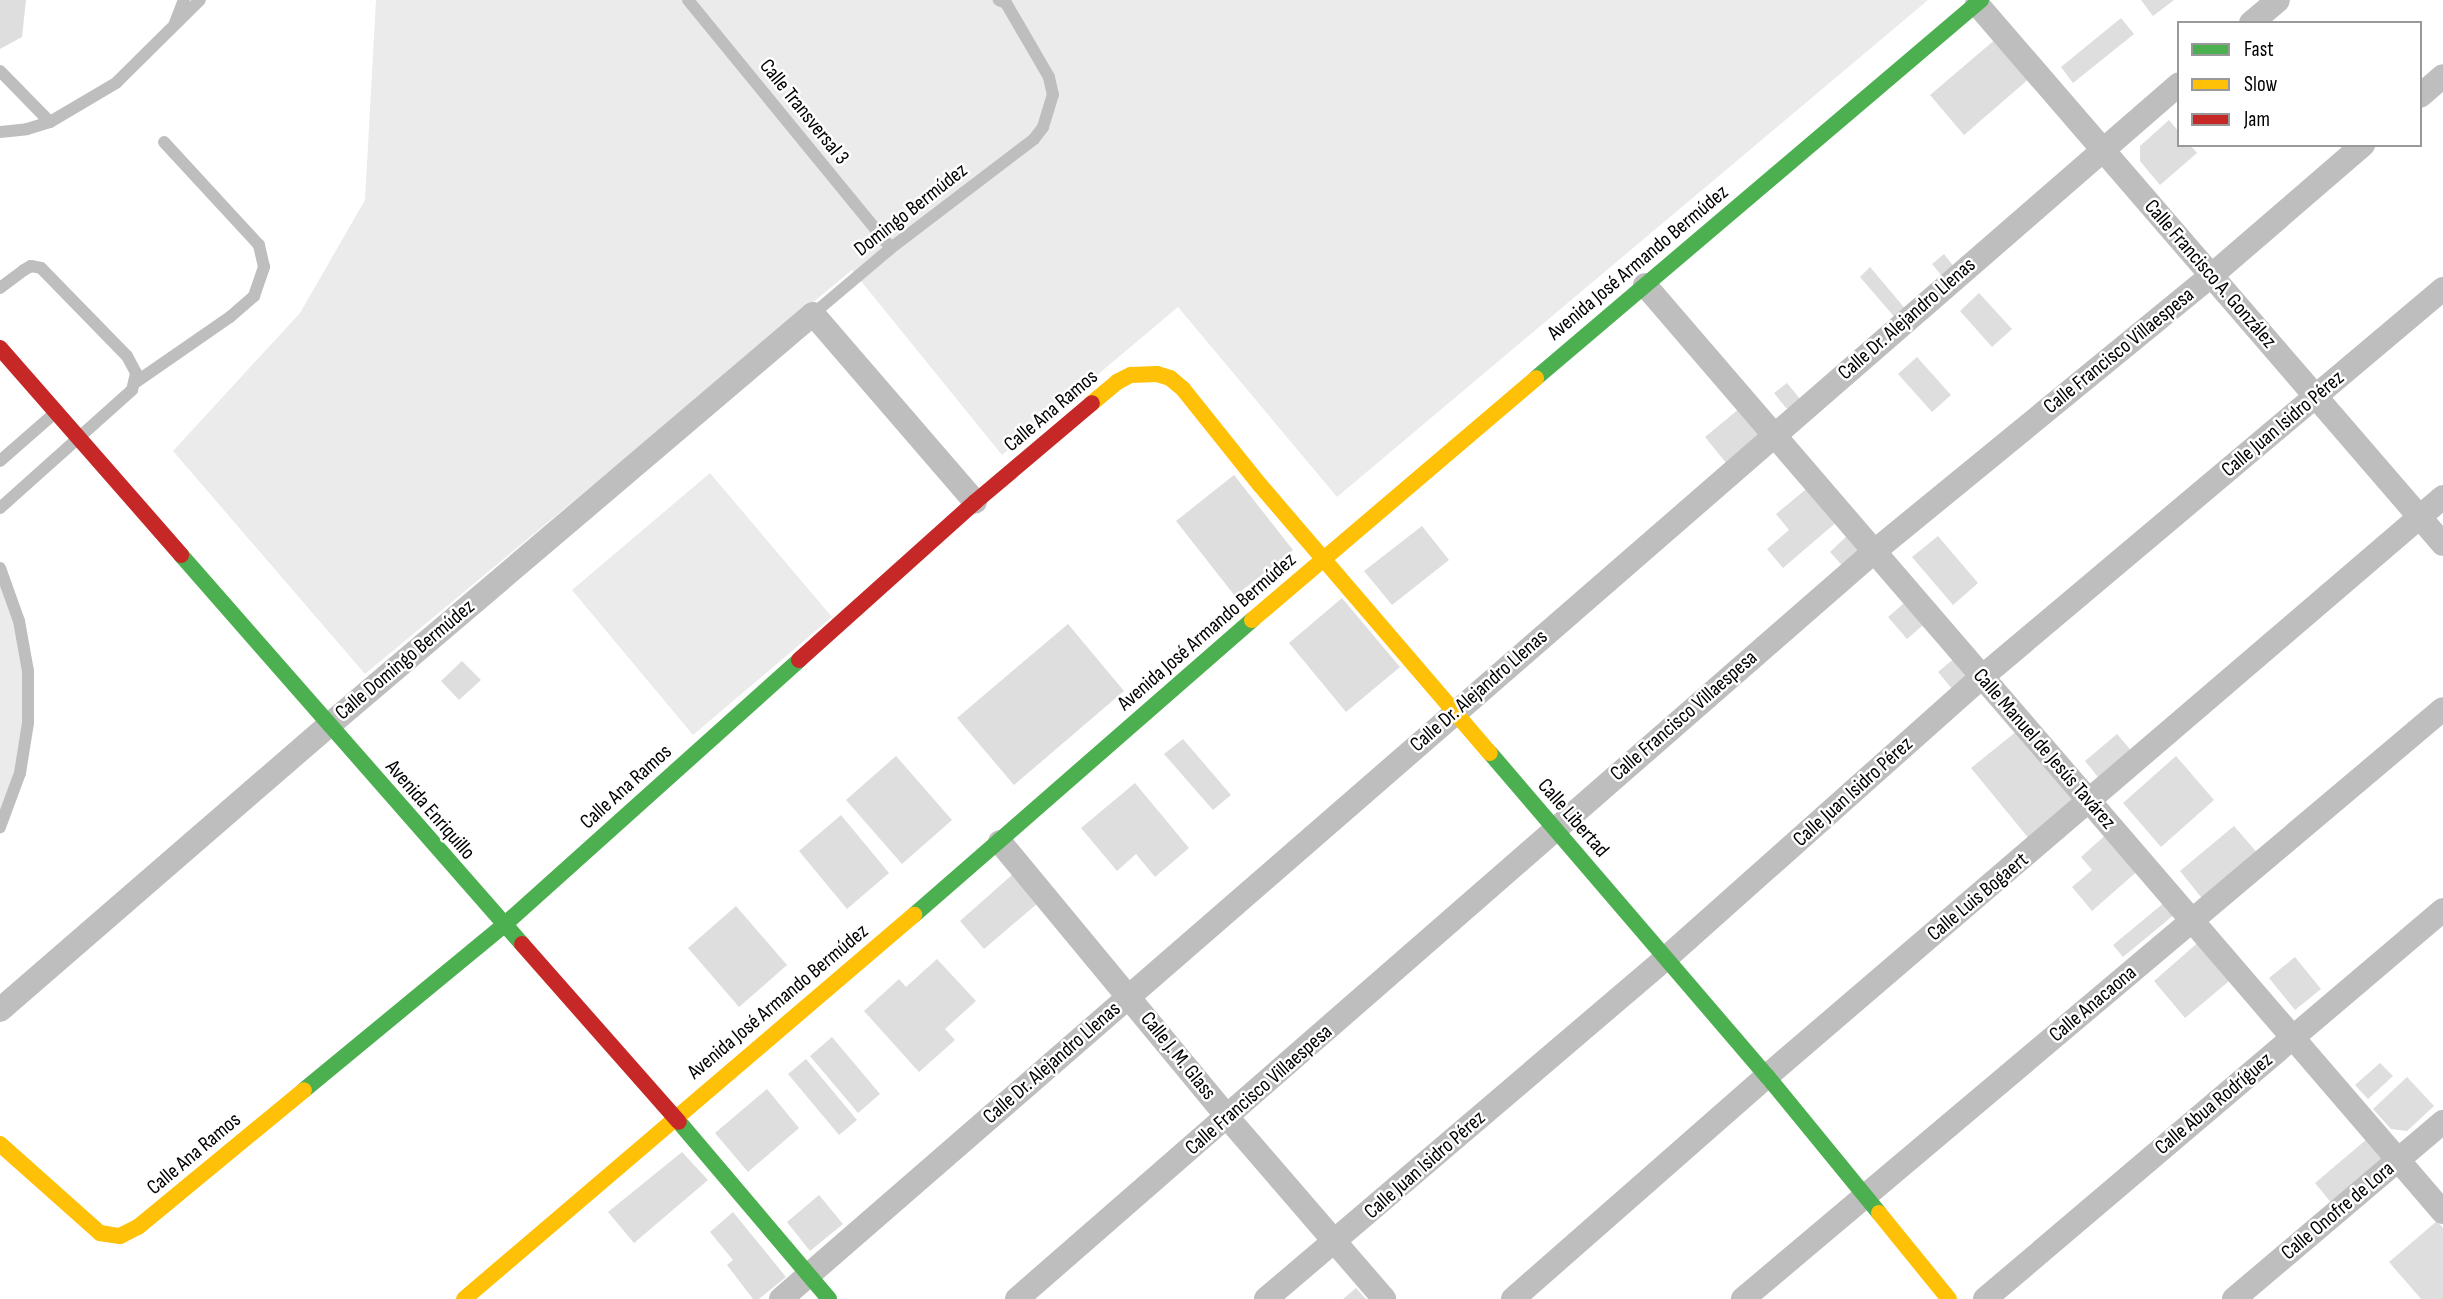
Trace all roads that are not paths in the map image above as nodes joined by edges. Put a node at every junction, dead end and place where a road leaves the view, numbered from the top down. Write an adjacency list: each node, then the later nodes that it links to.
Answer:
1 (184, 0): 8 (lane)
2 (200, 0): 8 (lane)
3 (688, 0): 18 (lane, Calle Transversal 3)
4 (2278, 0): 7 (street)
5 (1004, 1): 18 (lane, Domingo Bermúdez)
6 (1979, 2): 17 (street, Calle Francisco A. González); 20 (street, Avenida José Armando Bermúdez)
7 (2253, 21)
8 (170, 33): 13 (lane)
9 (0, 71): 13 (lane)
10 (2443, 76): 12 (street)
11 (2177, 86): 17 (street, Calle Dr. Alejandro Llenas)
12 (2422, 94)
13 (50, 122): 14 (lane)
14 (0, 132)
15 (164, 142): 26 (lane)
16 (2361, 147): 19 (street, Calle Francisco Villaespesa)
17 (2102, 149): 19 (street, Calle Francisco A. González); 29 (street, Calle Dr. Alejandro Llenas)
18 (891, 248): 23 (lane, Domingo Bermúdez)
19 (2211, 275): 27 (street, Calle Francisco A. González); 37 (street, Calle Francisco Villaespesa)
20 (1645, 285): 29 (street, Calle Manuel de Jesús Tavárez); 38 (street, Avenida José Armando Bermúdez)
21 (0, 288): 26 (lane)
22 (2443, 289): 27 (street, Calle Juan Isidro Pérez)
23 (813, 314): 33 (street); 43 (street, Calle Domingo Bermúdez)
24 (0, 348): 28 (street, Avenida Enriquillo)
25 (1157, 374): 33 (street, Calle Ana Ramos); 38 (street, Calle Libertad)
26 (136, 382): 30 (lane)
27 (2315, 397): 35 (street, Calle Francisco A. González); 40 (street, Calle Juan Isidro Pérez)
28 (56, 412): 30 (street, Avenida Enriquillo); 31 (lane)
29 (1774, 435): 37 (street, Calle Manuel de Jesús Tavárez); 42 (street, Calle Dr. Alejandro Llenas)
30 (79, 440): 34 (lane); 43 (street, Avenida Enriquillo)
31 (0, 461)
32 (2443, 497): 35 (street, Calle Luis Bogaert)
33 (975, 502): 50 (street, Calle Ana Ramos)
34 (0, 508)
35 (2419, 517): 36 (street, Calle Francisco A. González); 44 (street, Calle Luis Bogaert)
36 (2443, 544)
37 (1876, 550): 40 (street, Calle Manuel de Jesús Tavárez); 46 (street, Calle Francisco Villaespesa)
38 (1323, 558): 42 (street, Calle Libertad); 47 (street, Avenida José Armando Bermúdez)
39 (0, 568): 45 (lane)
40 (1982, 677): 44 (street, Calle Manuel de Jesús Tavárez); 51 (street, Calle Juan Isidro Pérez)
41 (2443, 709): 49 (street, Calle Anacaona)
42 (1454, 713): 46 (street, Calle Libertad); 52 (street, Calle Dr. Alejandro Llenas)
43 (328, 726): 50 (street, Avenida Enriquillo); 53 (street, Calle Domingo Bermúdez)
44 (2090, 802): 49 (street, Calle Manuel de Jesús Tavárez); 55 (street, Calle Luis Bogaert)
45 (0, 827)
46 (1555, 828): 51 (street, Calle Libertad); 57 (street, Calle Francisco Villaespesa)
47 (1000, 842): 52 (street, Calle J. M. Glass); 56 (street, Avenida José Armando Bermúdez)
48 (2443, 909): 54 (street, Calle Abua Rodríguez)
49 (2192, 920): 54 (street, Calle Manuel de Jesús Tavárez); 61 (street, Calle Anacaona)
50 (504, 925): 56 (street, Avenida Enriquillo); 59 (street, Calle Ana Ramos)
51 (1665, 959): 55 (street, Calle Libertad); 63 (street, Calle Juan Isidro Pérez)
52 (1129, 996): 57 (street, Calle J. M. Glass); 64 (street, Calle Dr. Alejandro Llenas)
53 (0, 1010)
54 (2292, 1037): 60 (street, Calle Manuel de Jesús Tavárez); 74 (street, Calle Abua Rodríguez)
55 (1767, 1076): 61 (street, Calle Libertad); 71 (street, Calle Luis Bogaert)
56 (674, 1117): 64 (street, Avenida Enriquillo); 65 (street, Avenida José Armando Bermúdez)
57 (1228, 1118): 63 (street, Calle J. M. Glass); 68 (street, Calle Francisco Villaespesa)
58 (2443, 1122): 60 (street, Calle Onofre de Lora)
59 (0, 1144)
60 (2398, 1160): 62 (street, Calle Manuel de Jesús Tavárez); 75 (street, Calle Onofre de Lora)
61 (1864, 1198): 72 (street, Calle Anacaona); 73 (street, Calle Libertad)
62 (2443, 1212)
63 (1335, 1242): 69 (street, Calle Juan Isidro Pérez); 70 (street, Calle J. M. Glass)
64 (808, 1275): 66 (street, Calle Dr. Alejandro Llenas); 67 (street, Avenida Enriquillo)
65 (464, 1299)
66 (781, 1299)
67 (829, 1299)
68 (1017, 1299)
69 (1266, 1299)
70 (1384, 1299)
71 (1513, 1299)
72 (1743, 1299)
73 (1950, 1299)
74 (1985, 1299)
75 (2234, 1299)

